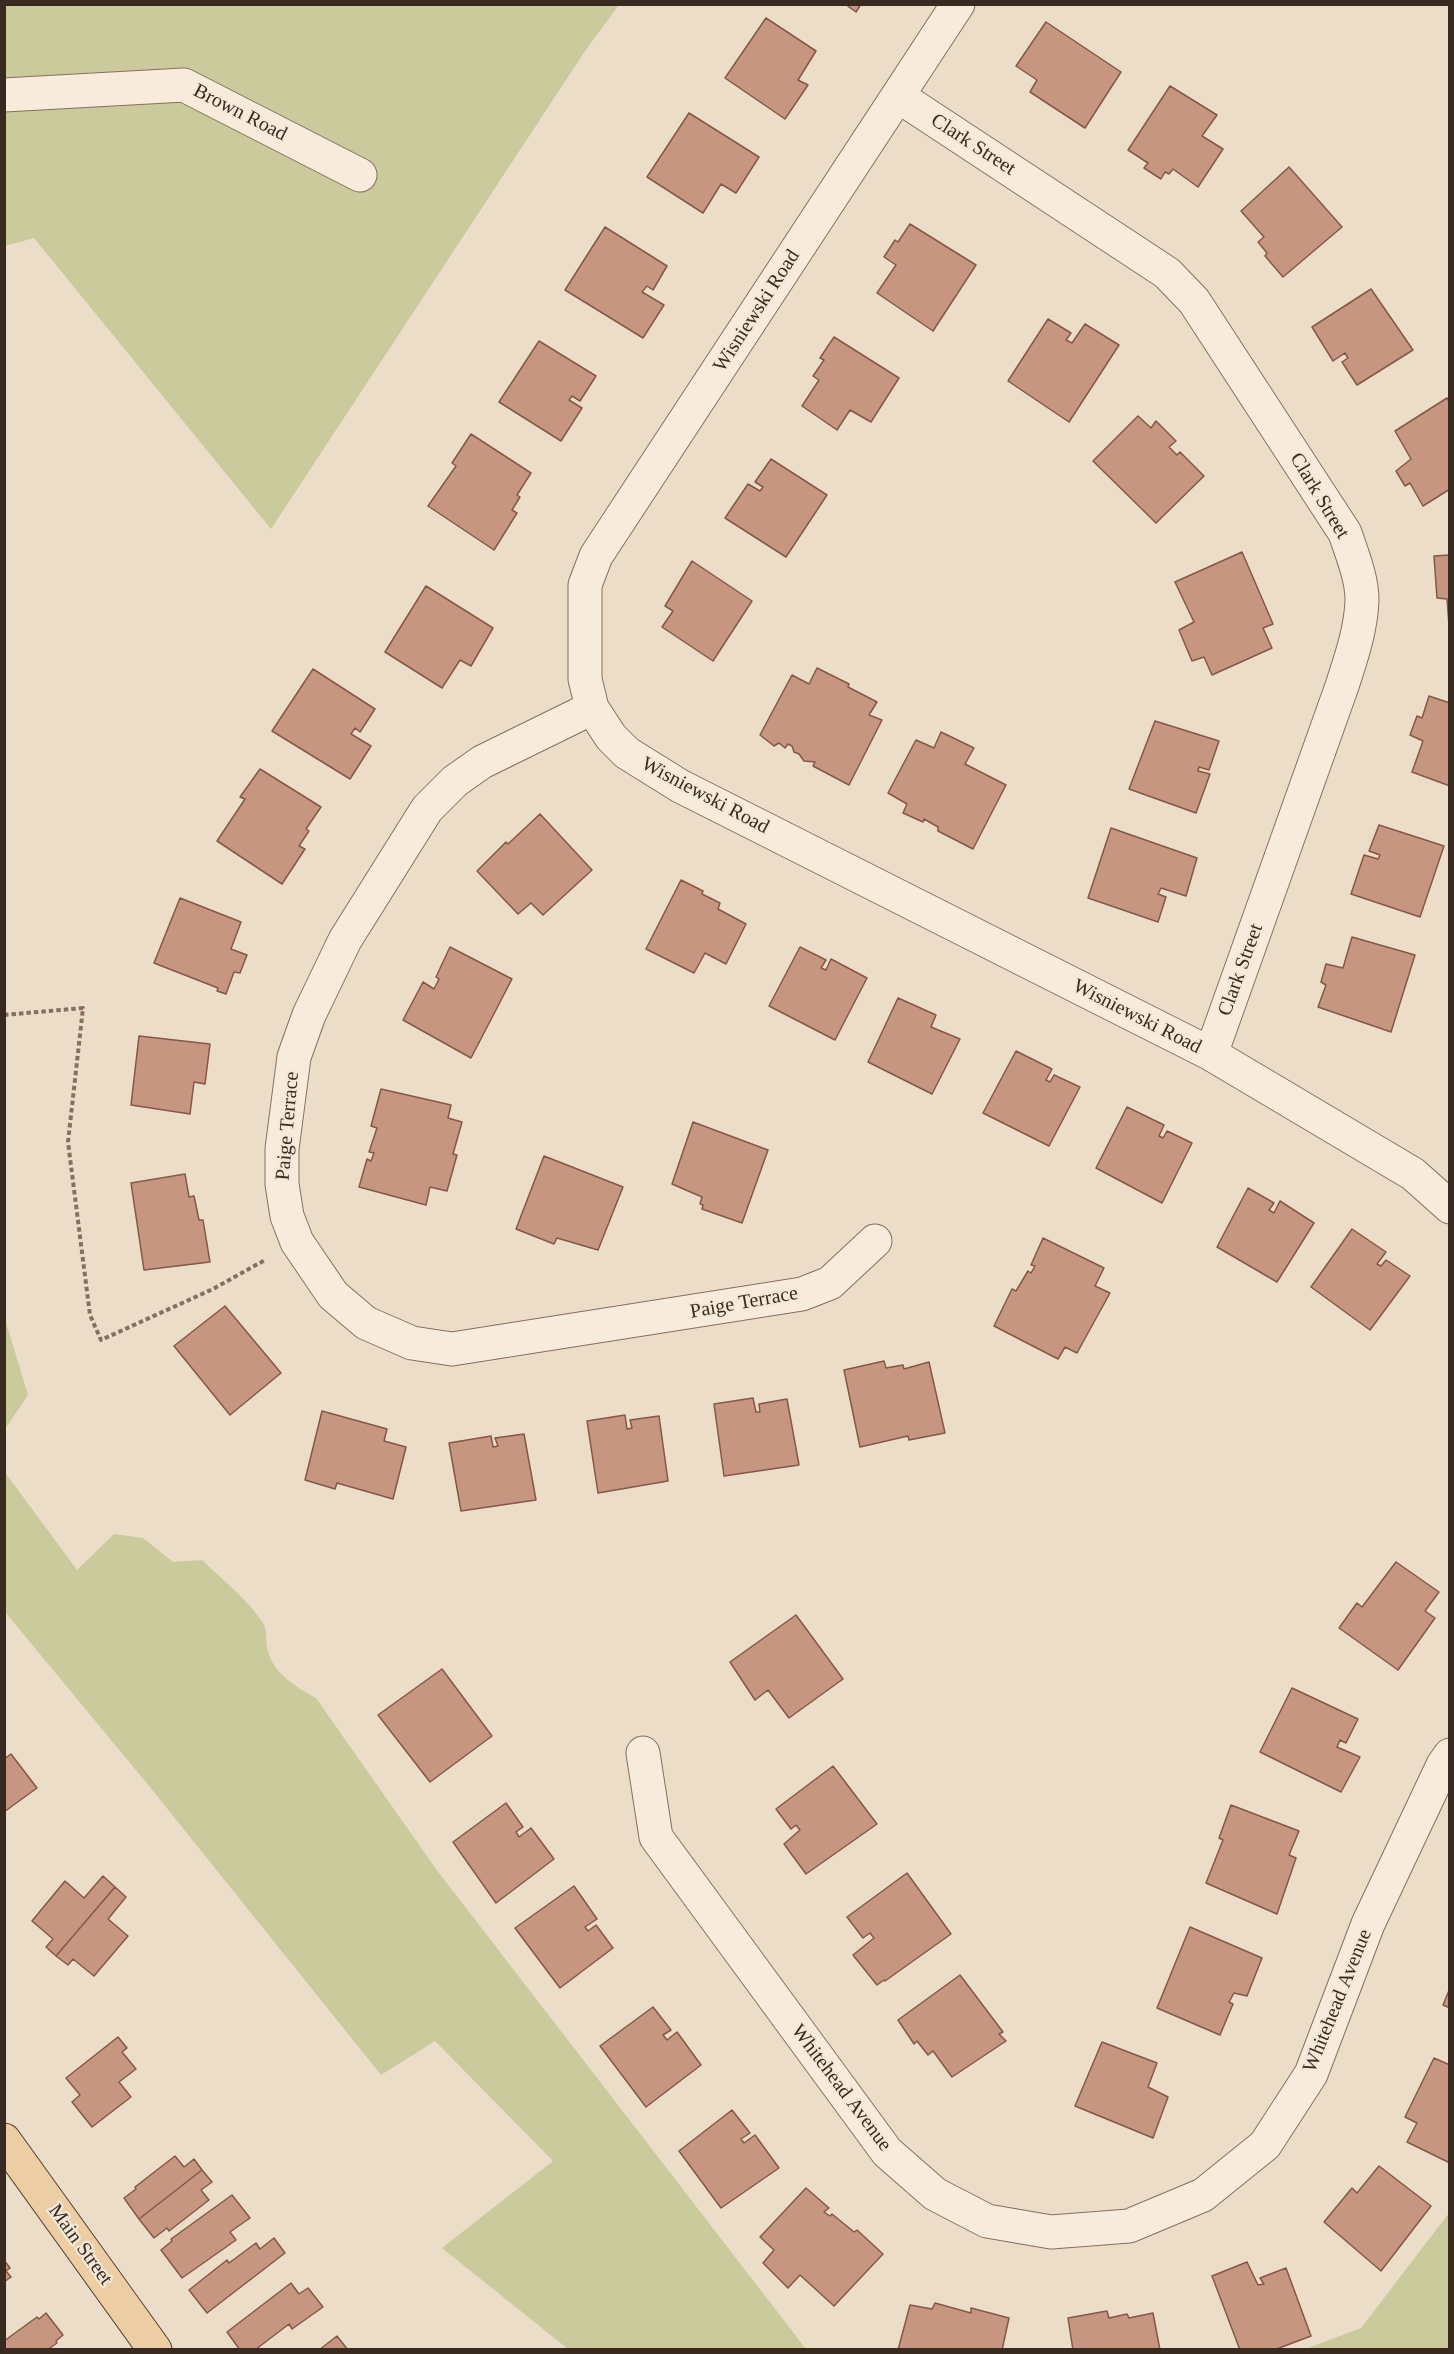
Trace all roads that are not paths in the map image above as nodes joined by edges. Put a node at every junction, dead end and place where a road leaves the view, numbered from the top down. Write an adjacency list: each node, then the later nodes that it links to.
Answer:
1 (958, 4): 3 (street, Wisniewski Road)
2 (4, 95): 4 (street, Brown Road)
3 (898, 96): 5 (street, Wisniewski Road); 6 (street, Clark Street)
4 (360, 175)
5 (592, 708): 6 (street, Wisniewski Road); 8 (street, Paige Terrace)
6 (1211, 1054): 7 (street, Wisniewski Road)
7 (1449, 1207)
8 (875, 1241)
9 (643, 1753): 10 (street, Whitehead Avenue)
10 (1449, 1755)
11 (4, 2140): 12 (main road, Main Street)
12 (155, 2349)

